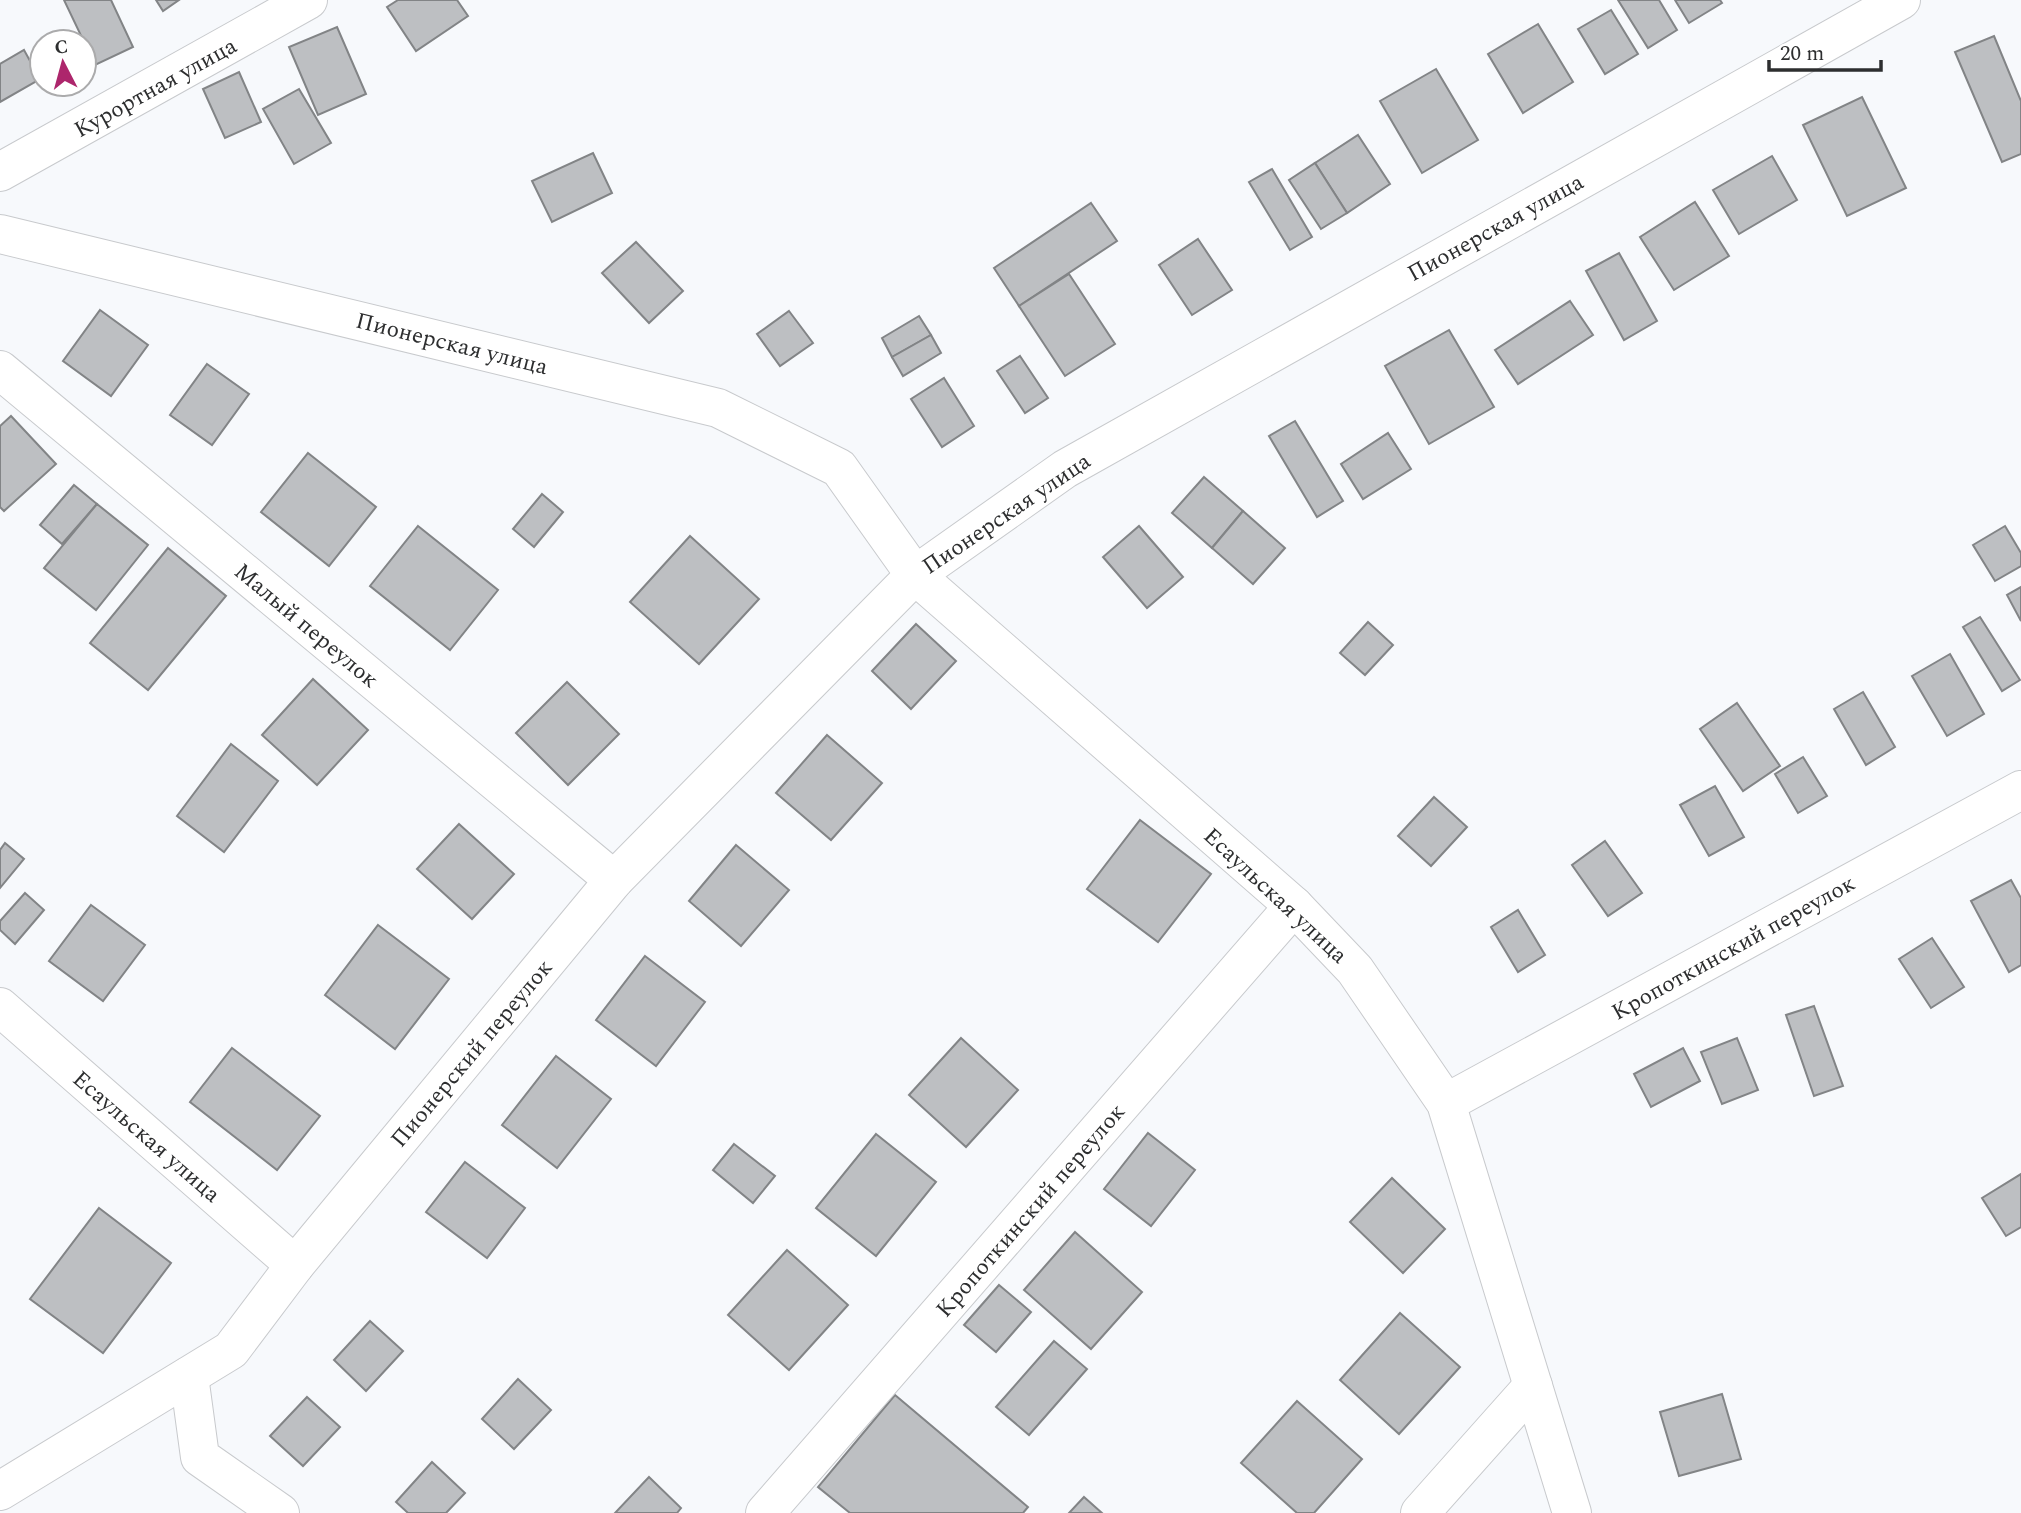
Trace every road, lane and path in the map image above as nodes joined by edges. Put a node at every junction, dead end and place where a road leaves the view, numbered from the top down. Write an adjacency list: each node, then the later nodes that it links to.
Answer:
1 (308, 0): 3 (street, Курортная улица)
2 (1901, 0): 6 (street, Пионерская улица)
3 (0, 172)
4 (0, 234): 6 (street, Пионерская улица)
5 (0, 370): 8 (street, Малый переулок)
6 (915, 575): 8 (street, Пионерский переулок); 9 (street, Есаульская улица)
7 (2021, 790): 11 (street, Кропоткинский переулок)
8 (614, 880): 12 (street, Пионерский переулок)
9 (1294, 906): 11 (street, Есаульская улица); 17 (street, Кропоткинский переулок)
10 (0, 1007): 12 (street, Есаульская улица)
11 (1446, 1103): 14 (street, Есаульская улица)
12 (295, 1265): 13 (street, Пионерский переулок)
13 (189, 1376): 15 (street, Пионерский переулок); 16 (street)
14 (1533, 1386): 18 (street); 19 (street, Есаульская улица)
15 (0, 1491)
16 (280, 1513)
17 (765, 1513)
18 (1420, 1513)
19 (1572, 1513)

